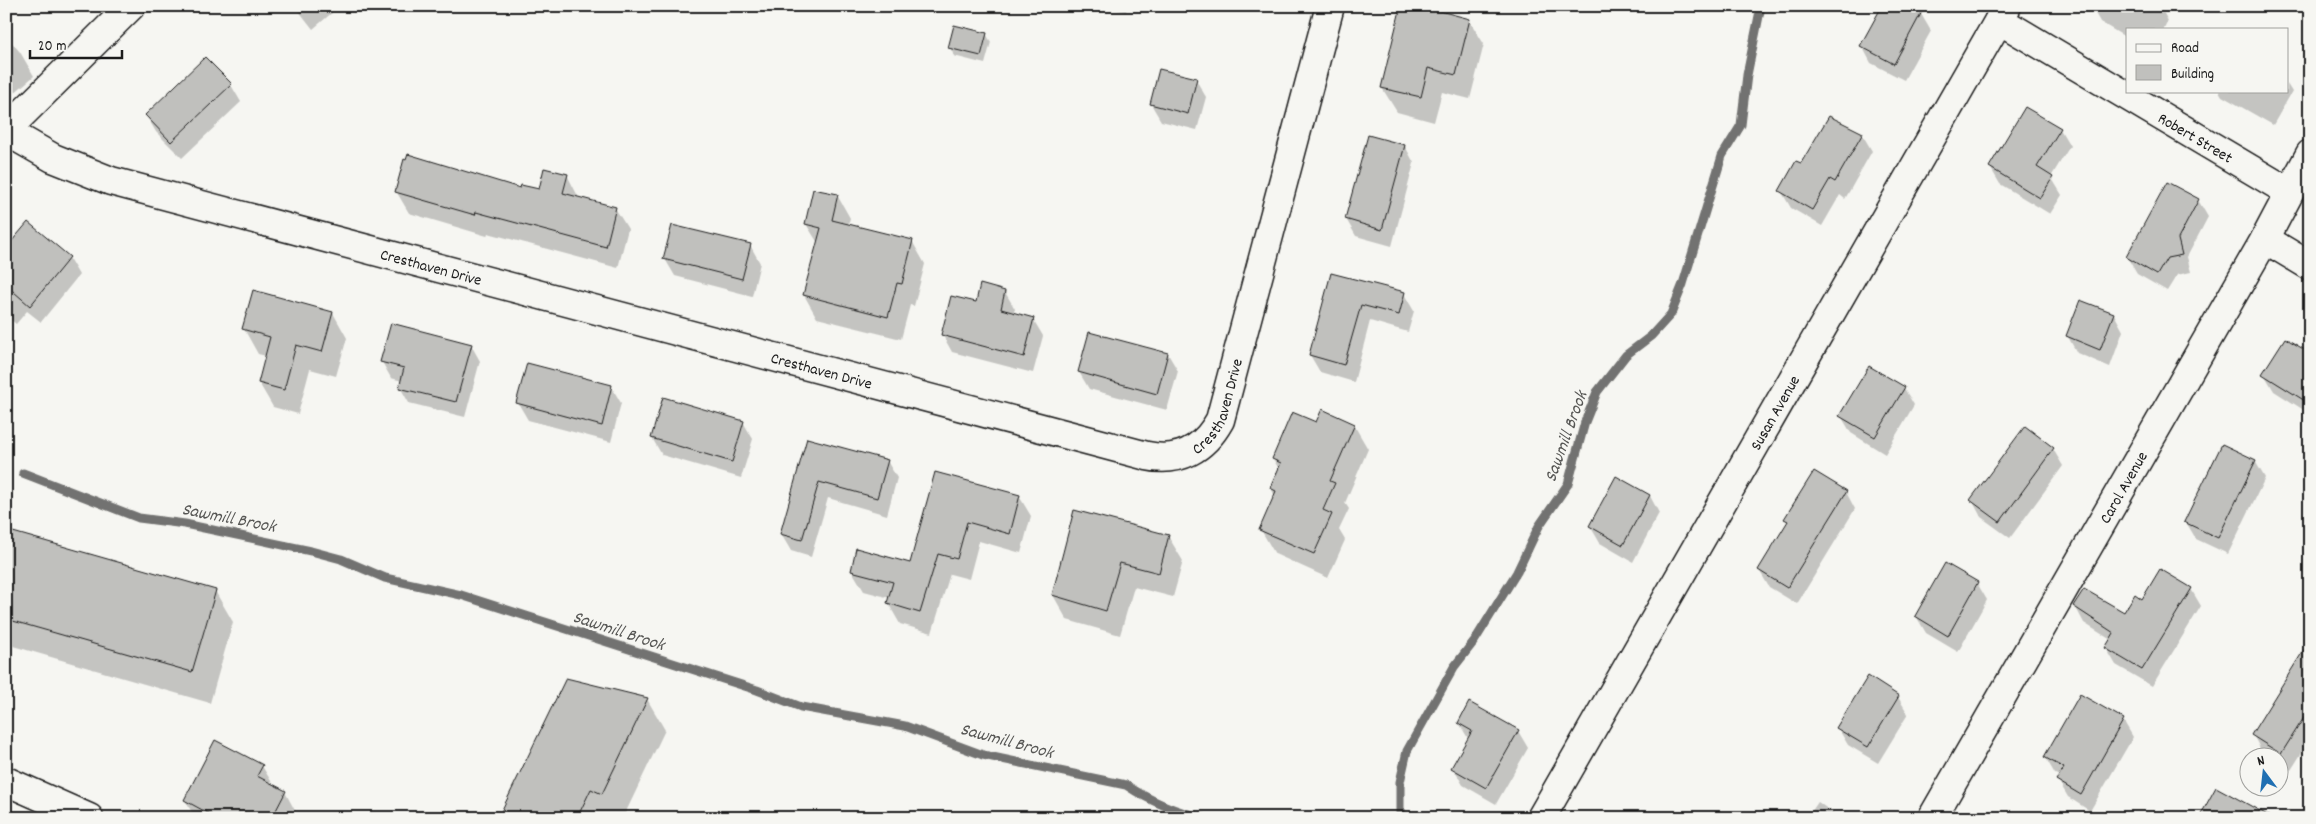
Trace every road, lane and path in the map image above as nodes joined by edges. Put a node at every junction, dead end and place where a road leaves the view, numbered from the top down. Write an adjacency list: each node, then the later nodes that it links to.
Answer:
1 (131, 6): 6 (street)
2 (1330, 6): 6 (street, Cresthaven Drive)
3 (2003, 13): 4 (street, Robert Street); 13 (street, Susan Avenue)
4 (2126, 90)
5 (2130, 92): 8 (street, Robert Street)
6 (6, 131)
7 (2310, 154): 8 (street, Carol Avenue)
8 (2290, 192): 9 (street, Carol Avenue)
9 (2265, 239): 10 (street); 14 (street, Carol Avenue)
10 (2310, 266)
11 (6, 781): 12 (street)
12 (89, 818)
13 (1541, 818)
14 (1932, 818)

